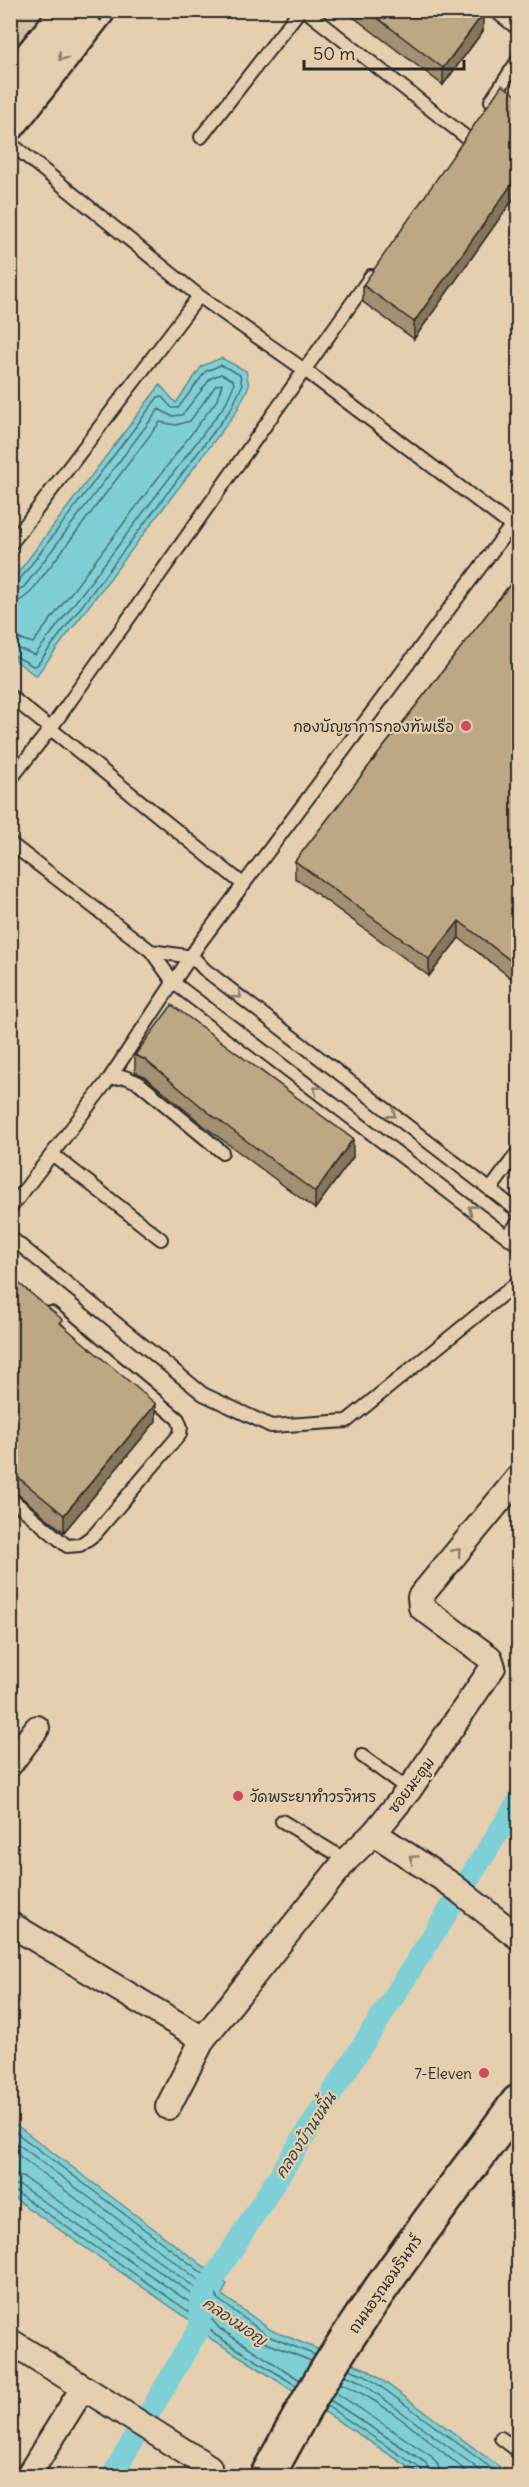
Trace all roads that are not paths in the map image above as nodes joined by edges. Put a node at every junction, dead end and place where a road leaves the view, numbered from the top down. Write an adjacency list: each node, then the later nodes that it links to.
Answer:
1 (69, 10): 8 (main road)
2 (300, 10): 11 (lane)
3 (305, 10): 12 (lane)
4 (494, 10): 6 (lane)
5 (101, 16): 10 (main road, one-way to 10)
6 (519, 29)
7 (519, 60): 9 (lane)
8 (11, 82)
9 (486, 109)
10 (10, 123)
11 (201, 137)
12 (467, 138)
13 (10, 143): 15 (lane)
14 (380, 264): 16 (lane)
15 (199, 296): 16 (lane); 18 (lane)
16 (306, 370): 17 (lane); 20 (lane)
17 (515, 529): 23 (lane)
18 (10, 545)
19 (10, 696): 20 (lane)
20 (51, 728): 21 (lane); 23 (lane)
21 (10, 780)
22 (10, 843): 24 (lane)
23 (244, 885): 25 (lane)
24 (151, 951): 25 (lane); 26 (lane)
25 (193, 957): 26 (lane); 31 (lane, one-way to 31)
26 (174, 984): 27 (lane); 35 (lane, one-way to 26)
27 (109, 1079): 28 (lane); 30 (lane)
28 (222, 1152)
29 (519, 1152): 31 (lane)
30 (52, 1154): 32 (lane); 37 (lane)
31 (490, 1190): 33 (lane)
32 (10, 1209)
33 (519, 1211)
34 (519, 1223): 35 (lane)
35 (507, 1236): 38 (lane)
36 (10, 1237): 39 (lane)
37 (161, 1239)
38 (519, 1245)
39 (519, 1282)
40 (37, 1302): 42 (lane)
41 (519, 1478): 46 (street, ซอยมะตูม, one-way to 41)
42 (10, 1498)
43 (37, 1728): 45 (street)
44 (362, 1756): 46 (lane)
45 (10, 1764)
46 (409, 1790): 48 (street, ซอยมะตูม)
47 (282, 1821): 49 (lane)
48 (374, 1833): 49 (street, ซอยมะตูม); 51 (street, one-way to 48)
49 (346, 1860): 52 (street, ซอยมะตูม)
50 (10, 1924): 52 (street)
51 (519, 1937)
52 (202, 2039): 54 (street, ซอยมะตูม)
53 (519, 2102): 61 (main road, ถนนอรุณอมรินทร์)
54 (168, 2107)
55 (10, 2341): 56 (street)
56 (83, 2388): 59 (street); 60 (street)
57 (501, 2438): 58 (lane)
58 (519, 2451)
59 (209, 2467)
60 (28, 2476)
61 (267, 2476)

